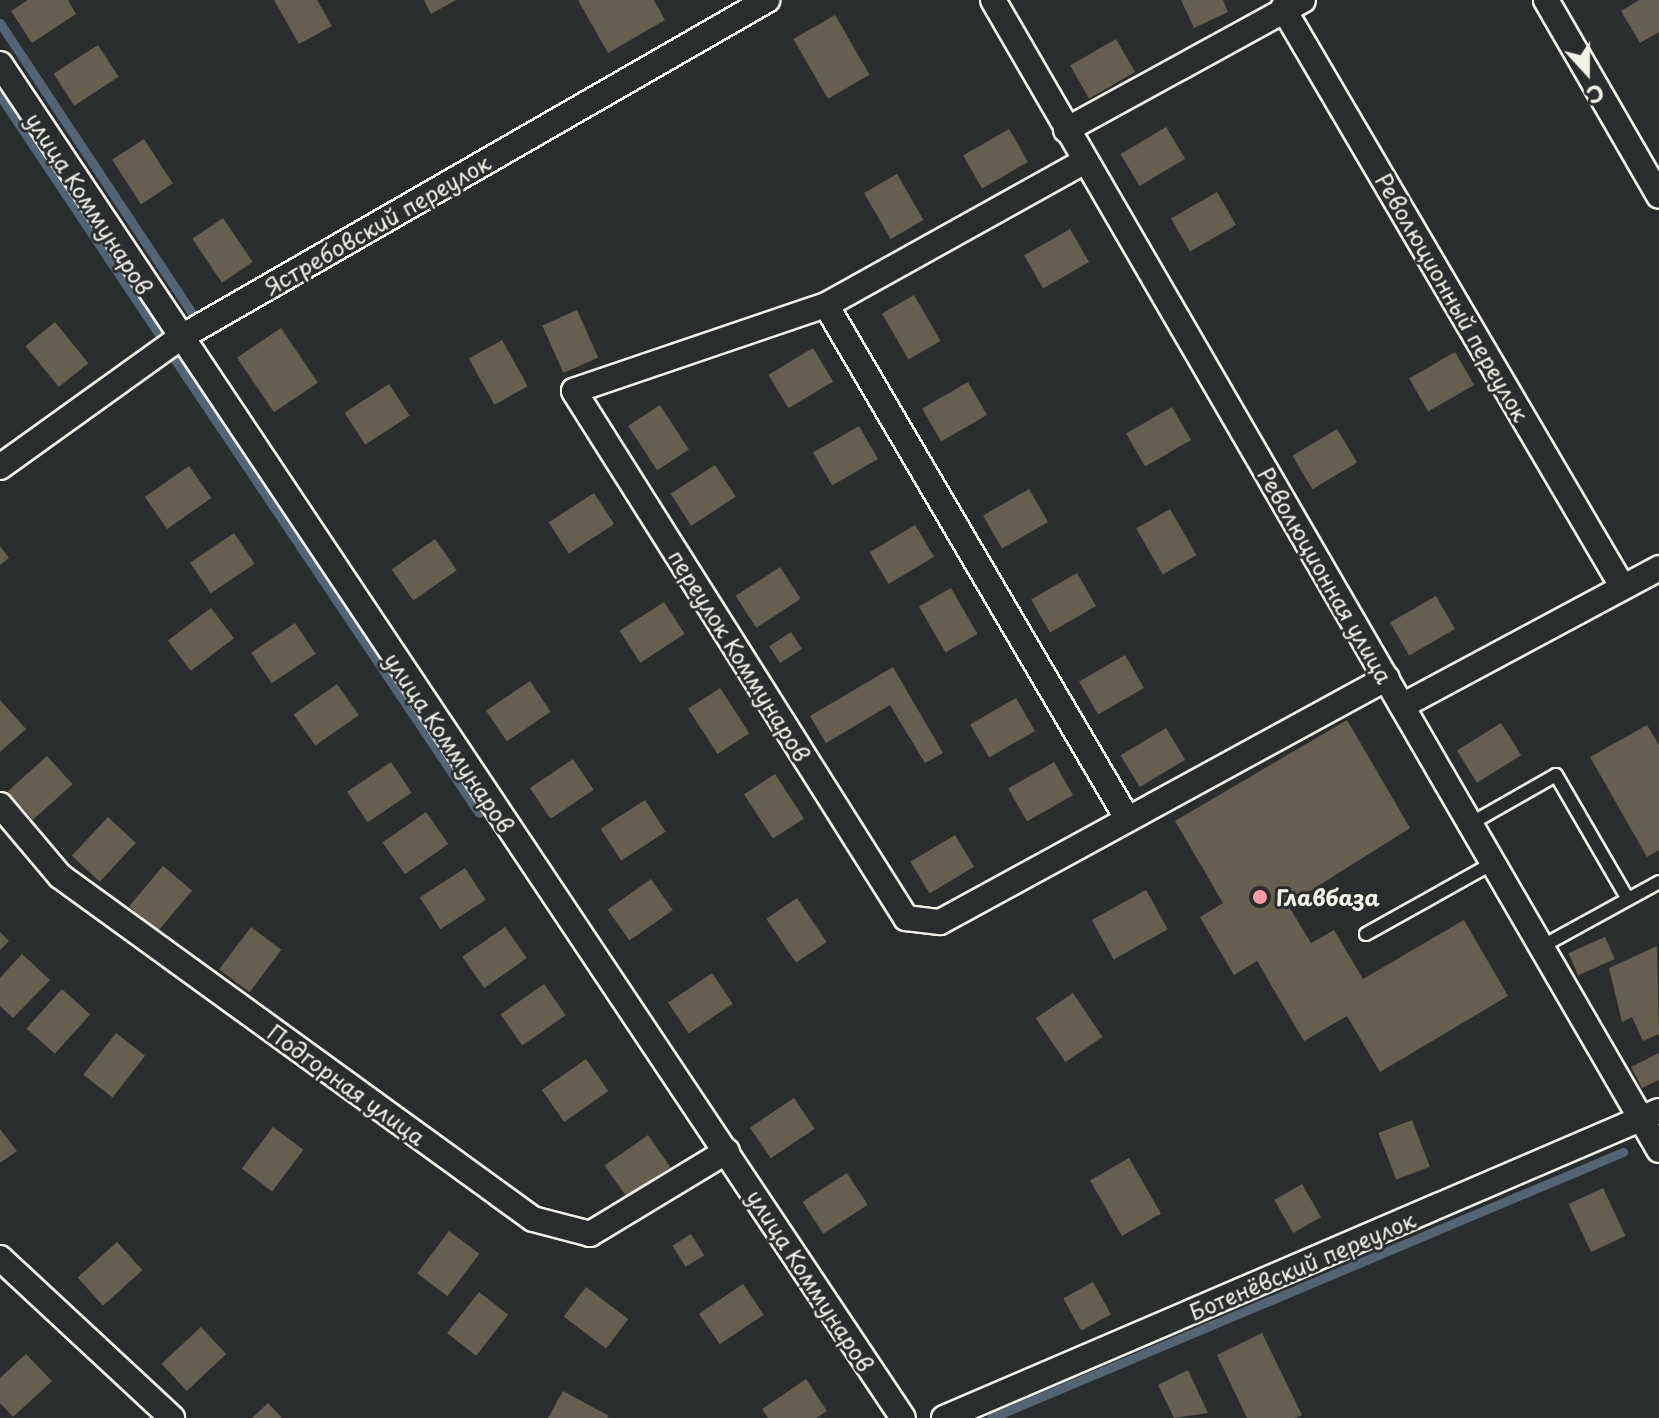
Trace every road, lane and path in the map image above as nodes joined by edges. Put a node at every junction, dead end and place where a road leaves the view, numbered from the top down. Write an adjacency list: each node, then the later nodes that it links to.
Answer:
1 (767, 0): 10 (street, Ястребовский переулок)
2 (993, 0): 6 (street, Революционная улица)
3 (1546, 0): 8 (street)
4 (1293, 4): 6 (street, Революционный переулок); 13 (street, Революционный переулок)
5 (0, 64): 10 (street, улица Коммунаров)
6 (1066, 130): 7 (street, Революционная улица)
7 (1085, 161): 9 (street); 14 (street, Революционная улица)
8 (1659, 196)
9 (826, 305): 17 (street); 17 (street, переулок Коммунаров)
10 (178, 339): 11 (street, Ястребовский переулок); 26 (street, улица Коммунаров)
11 (0, 467)
12 (1659, 568): 13 (street)
13 (1622, 586): 15 (street)
14 (1387, 678): 15 (street, Революционная улица); 17 (street)
15 (1402, 706): 18 (street, Революционная улица)
16 (0, 805): 26 (street, Подгорная улица)
17 (1127, 818)
18 (1470, 824): 19 (street, Революционная улица); 21 (lane)
19 (1493, 863): 22 (lane); 23 (street, Революционная улица)
20 (1659, 882): 21 (lane)
21 (1628, 899): 23 (lane)
22 (1366, 934)
23 (1541, 947): 24 (street, Революционная улица)
24 (1650, 1115): 25 (street, Революционная улица); 30 (street, Ботенёвский переулок)
25 (1659, 1150)
26 (727, 1151): 29 (street, улица Коммунаров)
27 (0, 1258): 28 (street)
28 (172, 1418)
29 (903, 1418)
30 (944, 1418)

